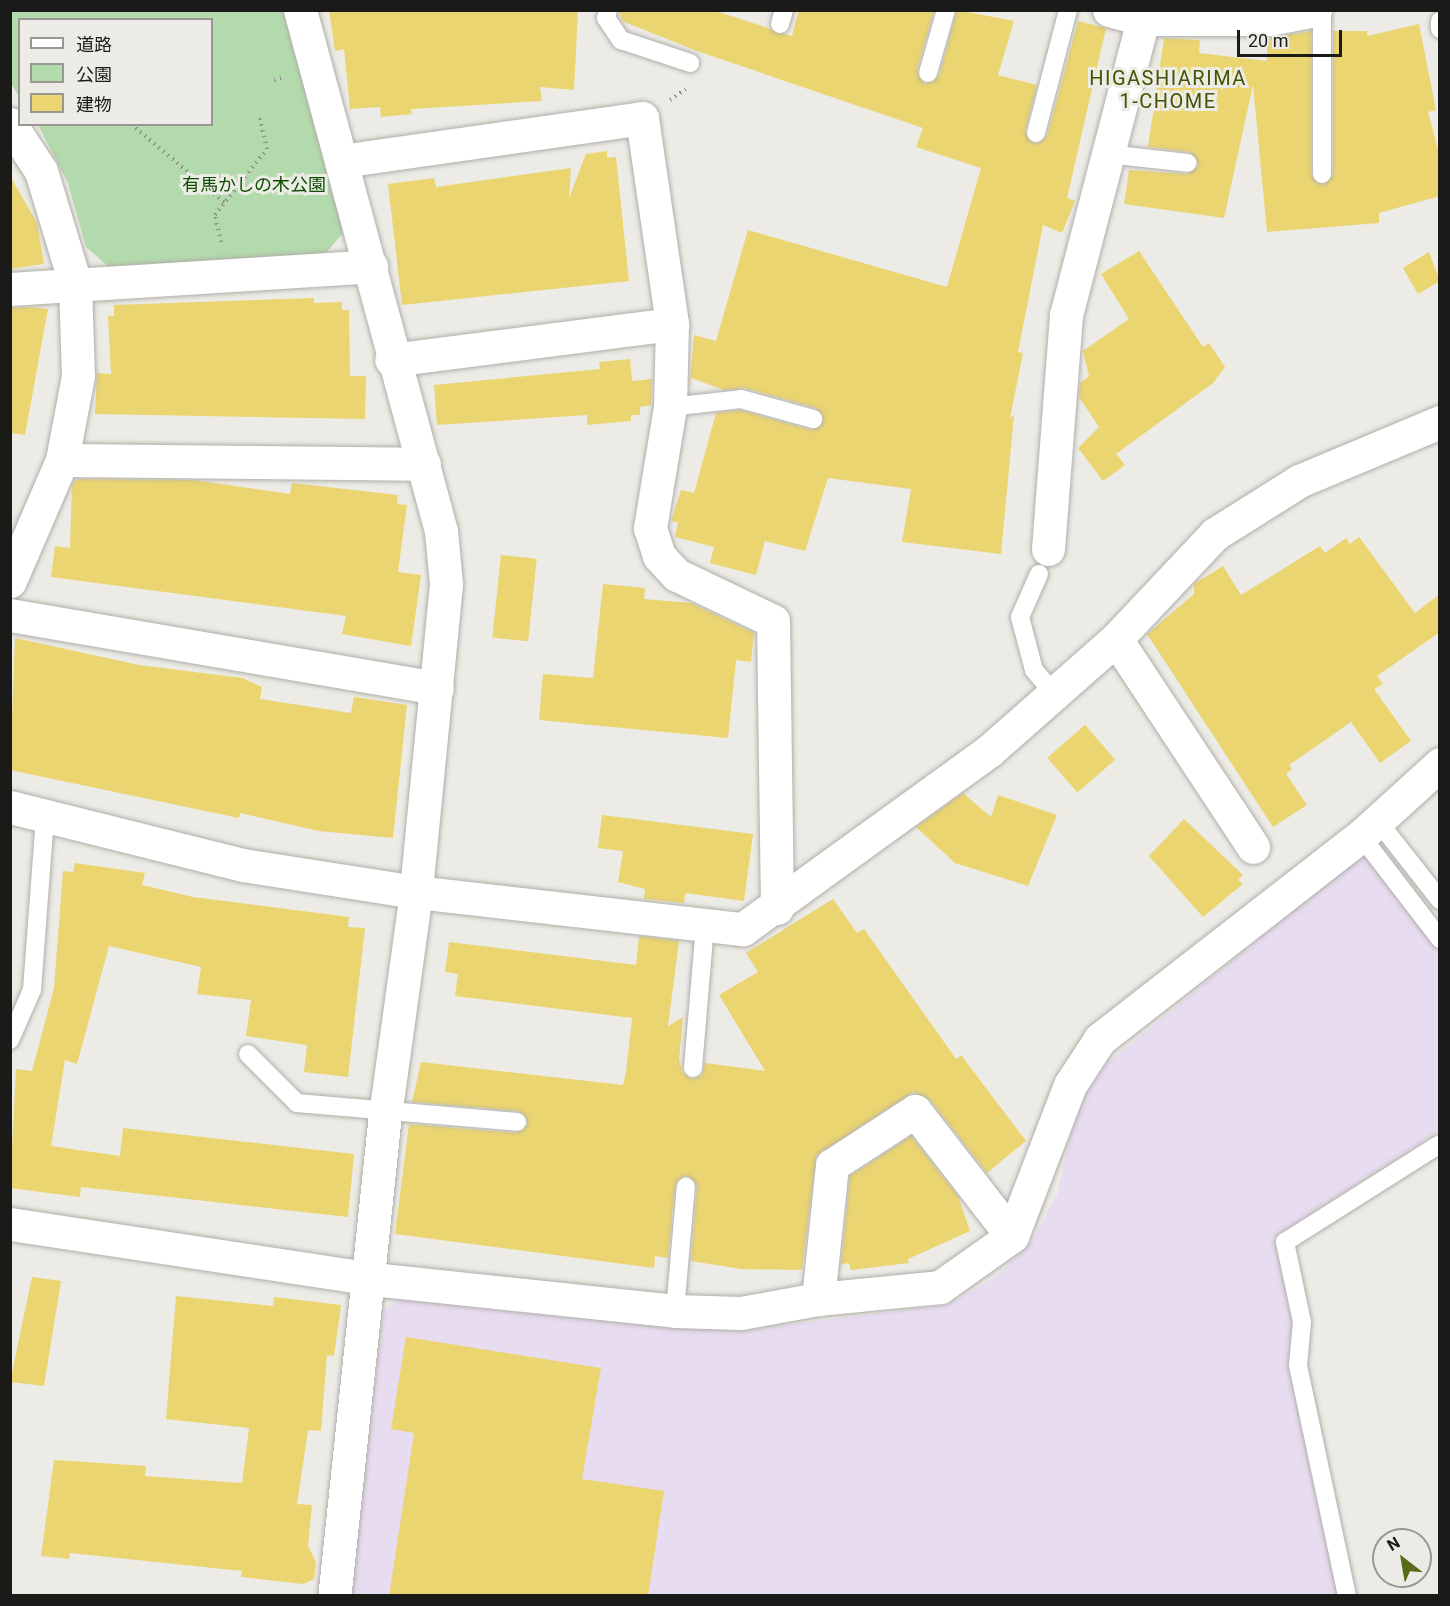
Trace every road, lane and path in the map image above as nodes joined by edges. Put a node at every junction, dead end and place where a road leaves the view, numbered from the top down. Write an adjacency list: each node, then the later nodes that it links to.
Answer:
1 (300, 10): 19 (street)
2 (608, 10): 11 (lane)
3 (946, 10): 12 (lane)
4 (1068, 10): 17 (lane)
5 (1109, 10): 8 (street)
6 (1315, 10): 8 (street)
7 (1322, 10): 21 (lane)
8 (1154, 16): 18 (street)
9 (1440, 21): 10 (lane)
10 (1440, 29)
11 (690, 63): 14 (path)
12 (928, 73)
13 (260, 118): 22 (path)
14 (642, 118): 19 (street); 27 (street)
15 (10, 124): 25 (street)
16 (132, 126): 22 (path)
17 (1036, 134)
18 (1107, 154): 20 (lane); 34 (street)
19 (341, 161): 23 (street)
20 (1188, 163)
21 (1322, 174)
22 (226, 204): 24 (path)
23 (370, 266): 24 (street); 28 (street)
24 (227, 274): 25 (street)
25 (75, 283): 26 (street); 32 (street)
26 (10, 289)
27 (672, 324): 28 (street); 29 (street)
28 (391, 360): 33 (street)
29 (670, 407): 30 (lane); 47 (street)
30 (813, 419)
31 (1440, 422): 37 (street)
32 (62, 460): 33 (street); 35 (street)
33 (424, 465): 38 (street)
34 (1043, 561): 39 (lane)
35 (11, 578)
36 (10, 615): 38 (street)
37 (1116, 639): 39 (street); 44 (street)
38 (437, 688): 45 (street)
39 (1054, 694): 47 (street)
40 (1440, 764): 43 (street)
41 (10, 807): 42 (street)
42 (45, 816): 45 (street); 50 (lane)
43 (1369, 828): 46 (lane); 49 (lane); 58 (street)
44 (1254, 847)
45 (416, 892): 48 (street); 53 (street)
46 (1440, 900)
47 (777, 908): 48 (street)
48 (705, 924): 52 (lane)
49 (1440, 939)
50 (10, 1041)
51 (248, 1054): 53 (lane)
52 (693, 1068)
53 (385, 1114): 54 (lane); 59 (street)
54 (517, 1122)
55 (1440, 1144): 63 (lane)
56 (686, 1186): 61 (lane)
57 (10, 1224): 59 (street)
58 (1012, 1236): 60 (street); 60 (street)
59 (372, 1279): 61 (street); 62 (street)
60 (818, 1299): 61 (street)
61 (675, 1311)
62 (334, 1596)
63 (1347, 1596)

